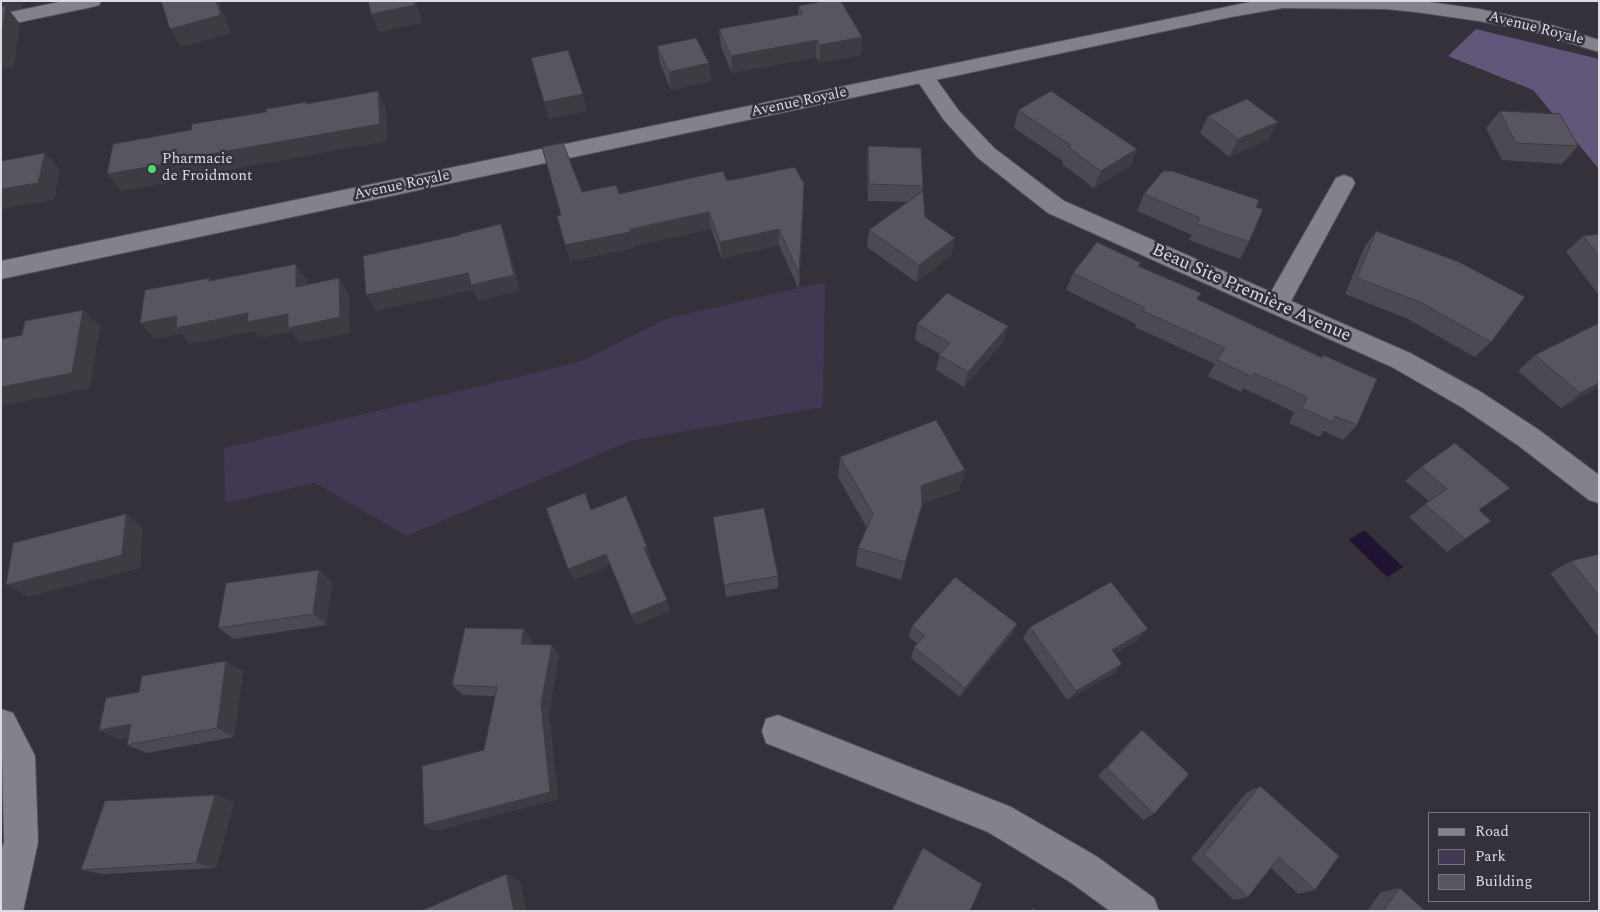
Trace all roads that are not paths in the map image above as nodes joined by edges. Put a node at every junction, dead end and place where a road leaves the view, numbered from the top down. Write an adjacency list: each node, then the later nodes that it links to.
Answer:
1 (92, 1): 4 (street)
2 (1320, 2): 3 (street, Avenue Royale); 6 (street, Avenue Royale)
3 (1385, 2): 5 (street, Avenue Royale)
4 (1, 20)
5 (1599, 46)
6 (924, 76): 8 (street, Avenue Royale); 9 (street, Beau Site Première Avenue)
7 (1344, 183): 9 (street)
8 (1, 270)
9 (1276, 306): 10 (street, Beau Site Première Avenue)
10 (1599, 491)
11 (1, 725): 13 (street)
12 (778, 731): 14 (street)
13 (5, 911)
14 (1141, 911)

